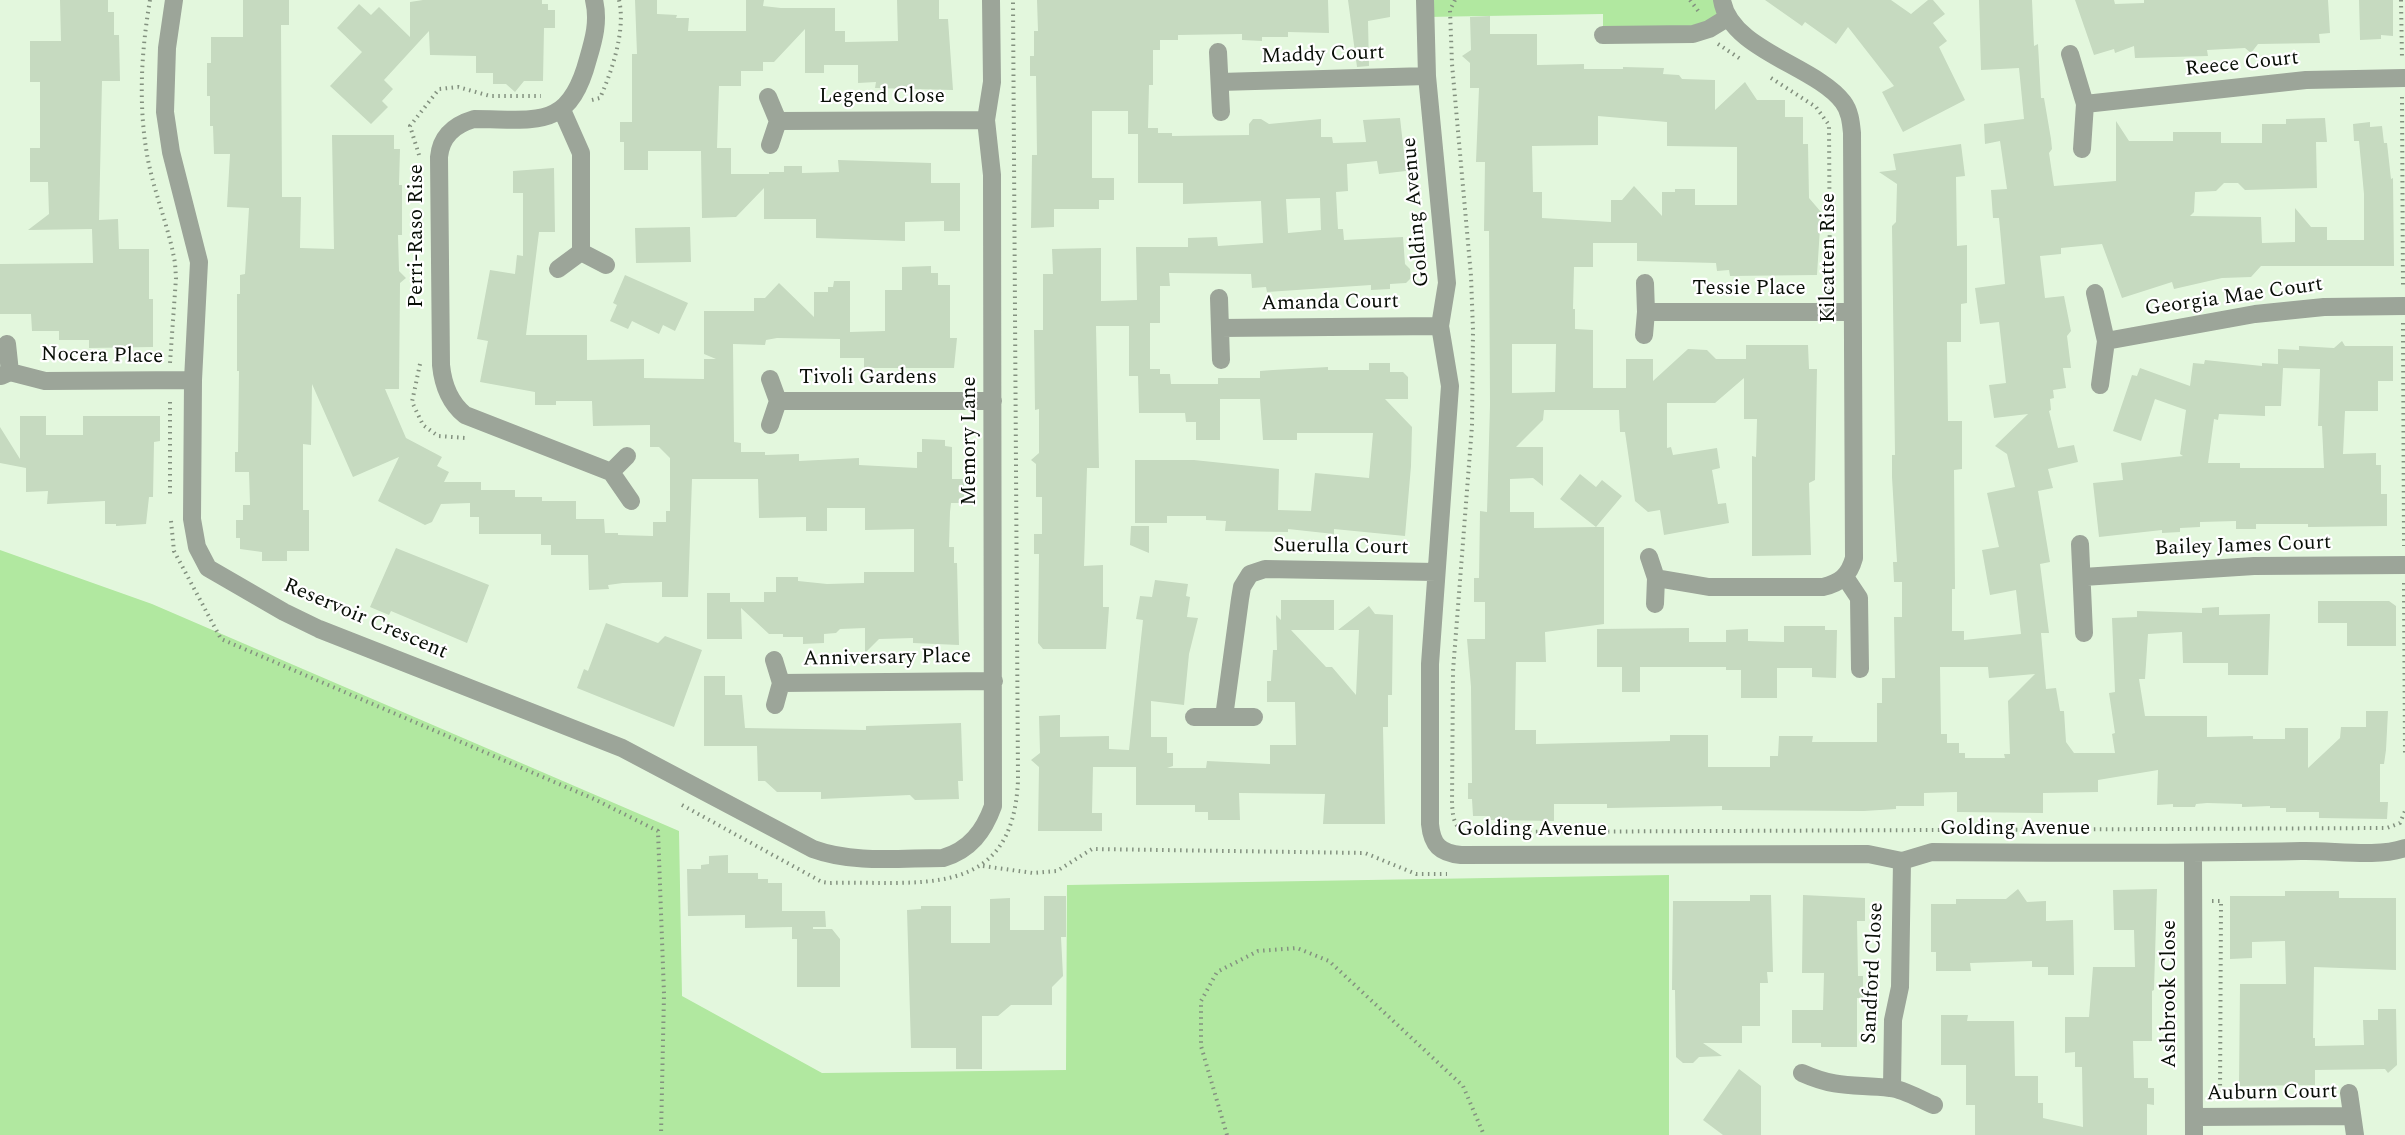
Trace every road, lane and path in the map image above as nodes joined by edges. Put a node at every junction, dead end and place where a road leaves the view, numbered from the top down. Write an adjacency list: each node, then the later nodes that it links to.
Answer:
1 (174, 0): 52 (street, Reservoir Crescent)
2 (594, 0): 25 (street)
3 (991, 0): 27 (street, Memory Lane)
4 (1013, 0): 86 (path)
5 (1425, 0): 18 (street, Golding Avenue)
6 (1455, 0): 81 (path)
7 (1690, 0): 10 (path)
8 (1722, 0): 11 (street)
9 (2401, 0): 17 (path)
10 (1703, 17)
11 (1727, 18): 12 (street); 41 (street, Kilcatten Rise)
12 (1603, 35)
13 (1715, 38): 16 (path)
14 (1218, 52): 20 (street)
15 (2070, 54): 24 (street)
16 (1748, 64)
17 (2403, 71): 24 (street, Reece Court)
18 (1427, 76): 20 (street, Maddy Court); 43 (street, Golding Avenue)
19 (1767, 76): 39 (path)
20 (1220, 82): 26 (street)
21 (548, 96): 31 (path)
22 (768, 97): 28 (street)
23 (2402, 97): 38 (path)
24 (2085, 104): 30 (street)
25 (562, 110): 32 (street); 59 (street, Perri-Raso Rise)
26 (1221, 112)
27 (986, 120): 28 (street, Legend Close); 55 (street, Memory Lane)
28 (778, 121): 29 (street)
29 (770, 145)
30 (2082, 149)
31 (420, 161)
32 (581, 252): 33 (street); 34 (street)
33 (606, 265)
34 (558, 269)
35 (1645, 283): 40 (street)
36 (2095, 293): 46 (street)
37 (1219, 298): 44 (street)
38 (2404, 298): 46 (street, Georgia Mae Court)
39 (1830, 299)
40 (1646, 312): 41 (street, Tessie Place); 45 (street)
41 (1852, 312): 65 (street, Kilcatten Rise)
42 (2403, 325): 63 (path)
43 (1440, 326): 44 (street, Amanda Court); 64 (street, Golding Avenue)
44 (1220, 328): 49 (street)
45 (1644, 335)
46 (2106, 341): 53 (street)
47 (7, 344): 50 (street, Nocera Place)
48 (420, 354): 57 (path)
49 (1221, 360)
50 (5, 374): 52 (street, Nocera Place)
51 (770, 379): 54 (street, Tivoli Gardens)
52 (193, 380): 84 (street, Reservoir Crescent)
53 (2100, 385)
54 (778, 401): 55 (street, Tivoli Gardens); 56 (street, Tivoli Gardens)
55 (993, 401): 74 (street, Memory Lane)
56 (770, 425)
57 (474, 442)
58 (627, 456): 59 (street)
59 (610, 472): 60 (street)
60 (631, 501)
61 (2080, 544): 66 (street)
62 (1648, 557): 68 (street)
63 (2404, 558): 66 (street, Bailey James Court)
64 (1436, 572): 78 (street, Suerulla Court); 85 (street, Golding Avenue)
65 (1845, 577): 68 (street); 73 (street)
66 (2083, 577): 71 (street)
67 (189, 578): 95 (path)
68 (1656, 578): 70 (street)
69 (2404, 579): 80 (path)
70 (1655, 604)
71 (2084, 633)
72 (774, 660): 75 (street, Anniversary Place)
73 (1860, 669)
74 (994, 681): 75 (street, Anniversary Place); 84 (street, Memory Lane)
75 (781, 683): 76 (street, Anniversary Place)
76 (775, 705)
77 (1194, 717): 78 (street)
78 (1224, 717): 79 (street)
79 (1254, 717)
80 (2405, 756)
81 (2405, 811)
82 (2405, 848): 83 (street, Golding Avenue)
83 (2193, 853): 85 (street, Golding Avenue); 87 (street, Ashbrook Close)
84 (943, 858)
85 (1902, 861): 89 (street, Sandford Close)
86 (1449, 874)
87 (2193, 902): 92 (path); 94 (street, Ashbrook Close)
88 (1802, 1073): 89 (street)
89 (1892, 1088): 91 (street)
90 (2349, 1093): 93 (street, Auburn Court)
91 (1934, 1106)
92 (2220, 1107)
93 (2350, 1116): 94 (street, Auburn Court); 98 (street, Auburn Court)
94 (2194, 1126)
95 (661, 1135)
96 (1227, 1135): 97 (path)
97 (1484, 1135)
98 (2355, 1135)

